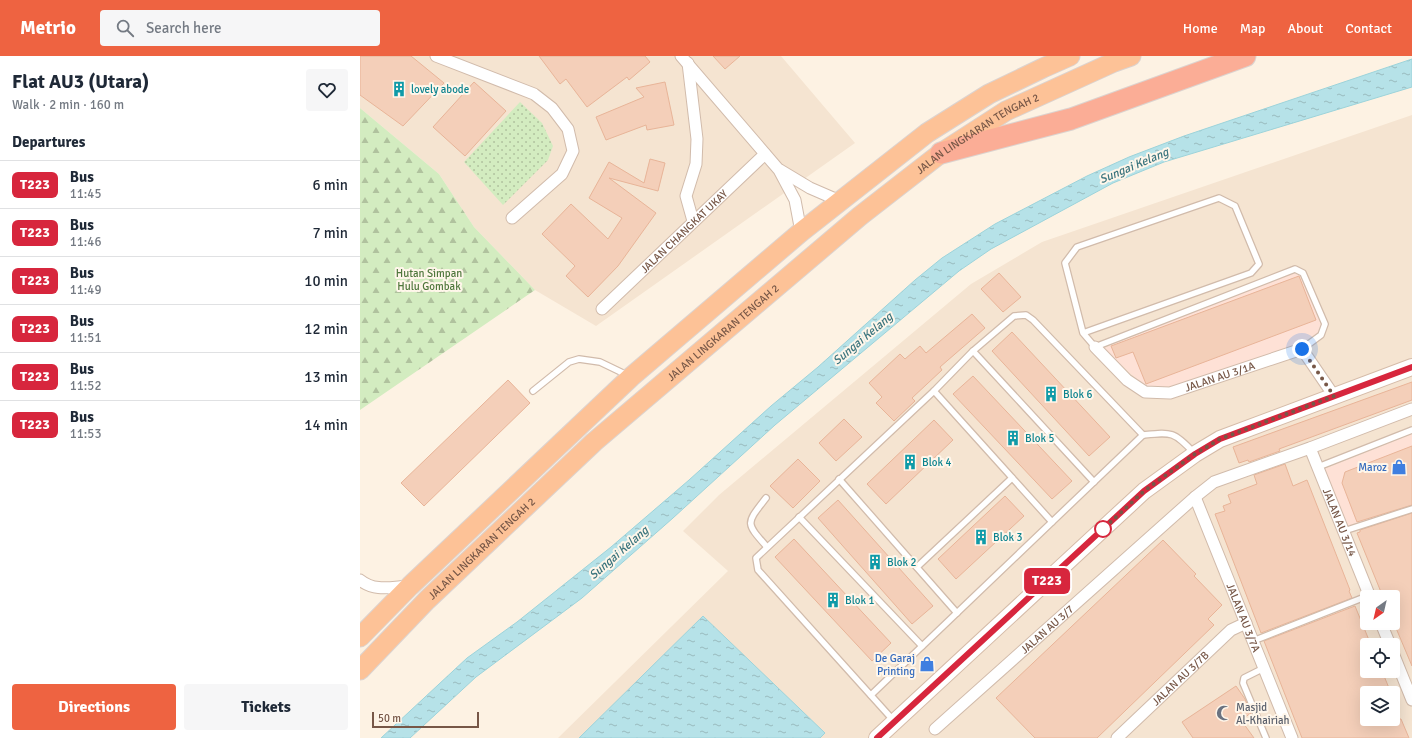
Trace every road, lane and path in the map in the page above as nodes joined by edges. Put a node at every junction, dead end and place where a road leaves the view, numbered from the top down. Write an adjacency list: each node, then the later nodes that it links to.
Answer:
1 (436, 56): 10 (street)
2 (1070, 56): 9 (highway, JALAN LINGKARAN TENGAH 2)
3 (1131, 56): 7 (highway, JALAN LINGKARAN TENGAH 2)
4 (1245, 56): 7 (highway)
5 (684, 59): 6 (street); 11 (street)
6 (765, 154): 8 (street); 11 (street, JALAN CHANGKAT UKAY)
7 (941, 154): 50 (highway, JALAN LINGKARAN TENGAH 2)
8 (780, 170): 9 (street); 12 (street)
9 (840, 201): 12 (highway, JALAN LINGKARAN TENGAH 2)
10 (512, 218)
11 (693, 221): 13 (street, JALAN CHANGKAT UKAY)
12 (801, 232): 19 (highway, JALAN LINGKARAN TENGAH 2)
13 (602, 308)
14 (1083, 333): 14 (lane); 15 (lane)
15 (1095, 347): 16 (street, JALAN AU 3/1A); 16 (lane)
16 (1302, 349): 22 (street)
17 (974, 351): 20 (lane); 25 (lane); 31 (lane)
18 (1412, 367): 22 (main road)
19 (631, 377): 21 (lane); 41 (highway, JALAN LINGKARAN TENGAH 2)
20 (934, 390): 29 (lane); 30 (lane)
21 (533, 391)
22 (1334, 396): 27 (main road)
23 (1412, 409): 26 (street, JALAN AU 3/7)
24 (1412, 430): 28 (lane)
25 (1143, 435): 27 (lane); 31 (lane)
26 (1310, 448): 28 (street, JALAN AU 3/14); 32 (street, JALAN AU 3/7)
27 (1195, 454): 54 (main road)
28 (1318, 467): 37 (street, JALAN AU 3/14)
29 (1012, 478): 36 (lane); 39 (lane)
30 (839, 479): 35 (lane); 39 (lane)
31 (1094, 482): 36 (lane)
32 (1195, 497): 45 (street, JALAN AU 3/7A); 55 (street, JALAN AU 3/7)
33 (766, 498): 38 (lane)
34 (1412, 509): 37 (lane)
35 (799, 517): 38 (lane); 48 (lane)
36 (1052, 522): 44 (lane)
37 (1344, 531): 42 (street, JALAN AU 3/14)
38 (767, 547): 52 (lane)
39 (917, 567): 44 (lane)
40 (360, 580): 41 (street)
41 (410, 586): 46 (highway, JALAN LINGKARAN TENGAH 2)
42 (1368, 590)
43 (1360, 600): 47 (lane)
44 (957, 613): 48 (lane)
45 (1246, 623): 47 (street, JALAN AU 3/7A); 57 (street, JALAN AU 3/7B)
46 (360, 637)
47 (1253, 641): 49 (street, JALAN AU 3/7A)
48 (922, 646): 52 (lane)
49 (1264, 668): 58 (lane); 59 (street, JALAN AU 3/7A)
50 (360, 670)
51 (1400, 670): 53 (street)
52 (871, 695): 54 (lane)
53 (1412, 700)
54 (894, 722): 56 (main road)
55 (935, 729)
56 (877, 738)
57 (1117, 738)
58 (1266, 738)
59 (1292, 738)

